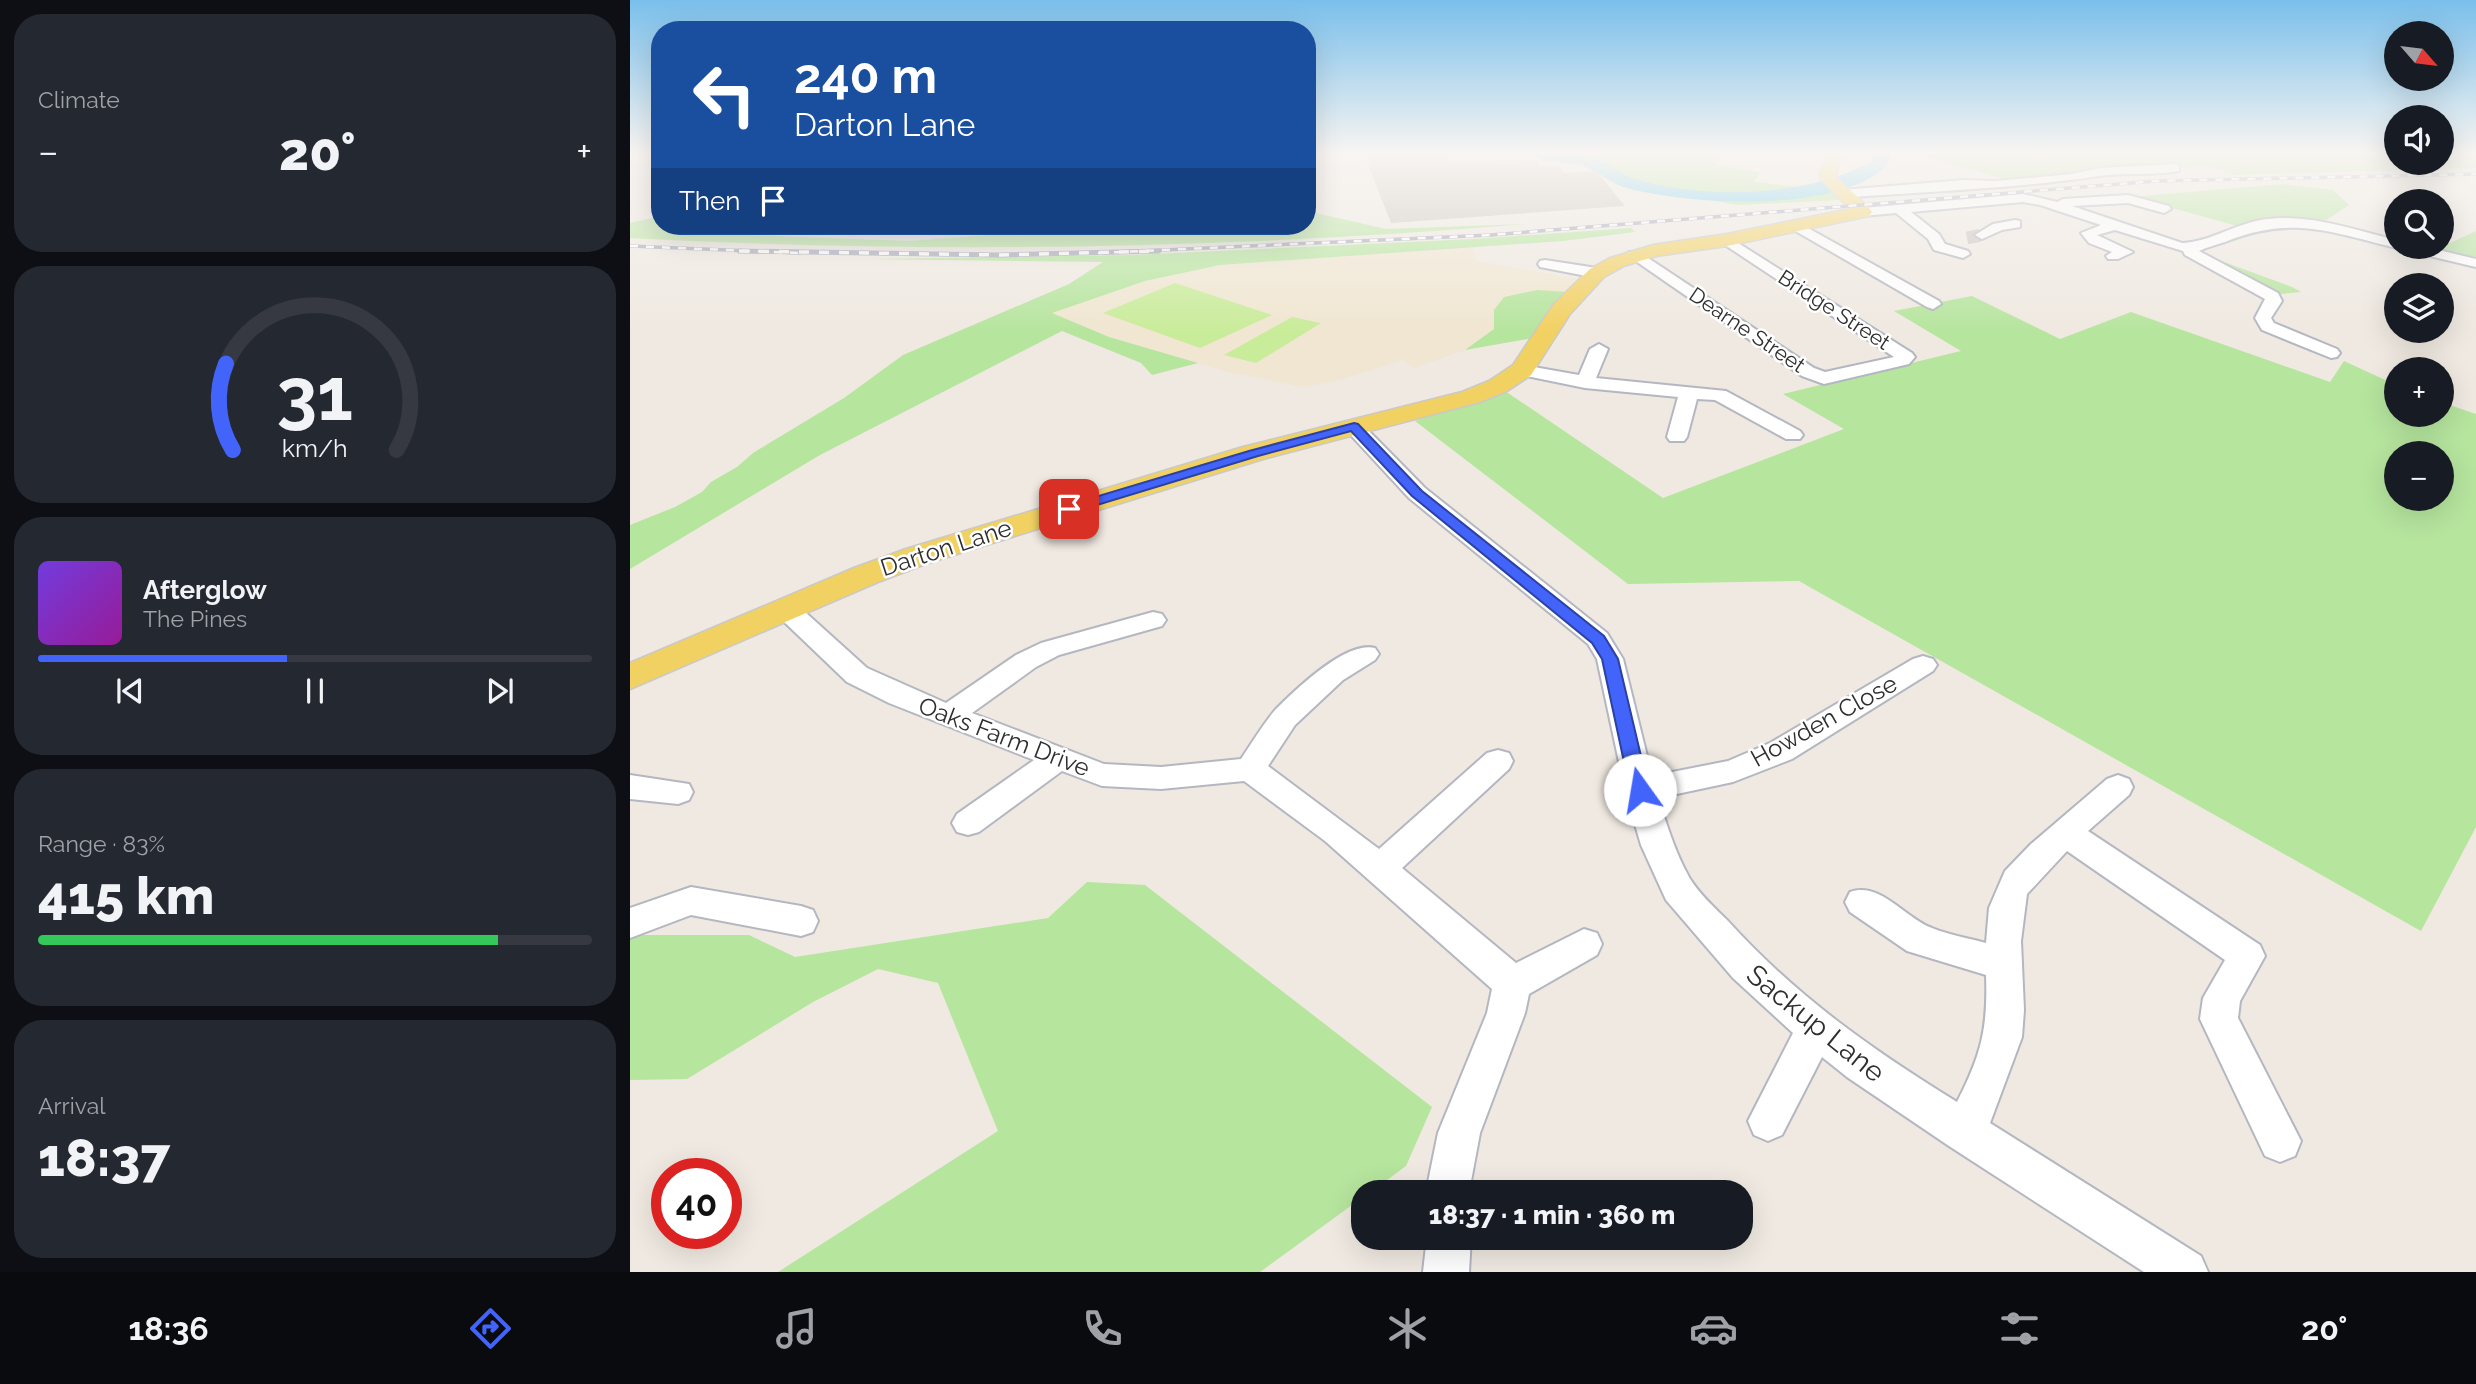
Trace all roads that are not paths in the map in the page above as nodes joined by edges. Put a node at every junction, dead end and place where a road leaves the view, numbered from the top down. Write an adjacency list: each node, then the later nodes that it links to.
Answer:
1 (1857, 213): 5 (main road)
2 (1904, 213): 8 (street)
3 (2079, 213): 6 (street)
4 (2015, 224): 7 (street)
5 (1797, 226): 10 (main road); 21 (street)
6 (2114, 226): 12 (street); 15 (street)
7 (1982, 235)
8 (1934, 237): 9 (street); 13 (street)
9 (1959, 238)
10 (1727, 240): 14 (main road); 24 (street, Bridge Street)
11 (2384, 241): 12 (street)
12 (2194, 248): 23 (street)
13 (1963, 254)
14 (1634, 255): 19 (main road); 24 (street, Dearne Street)
15 (2113, 256)
16 (2454, 258): 17 (street)
17 (2476, 263)
18 (1545, 264): 19 (street)
19 (1597, 272): 25 (main road)
20 (1906, 301): 21 (street)
21 (1928, 301)
22 (1599, 349): 26 (street)
23 (2331, 353)
24 (1866, 368)
25 (1522, 370): 26 (street); 28 (main road, Darton Lane)
26 (1585, 382): 27 (street)
27 (1689, 392): 29 (street); 30 (street)
28 (1354, 427): 31 (main road, Darton Lane); 42 (street, Sackup Lane)
29 (1793, 435)
30 (1677, 437)
31 (786, 609): 35 (main road, Darton Lane); 36 (street, Oaks Farm Drive)
32 (1153, 620): 36 (street)
33 (1366, 654): 39 (street)
34 (1923, 665): 42 (street, Howden Close)
35 (630, 677)
36 (949, 715): 37 (street, Oaks Farm Drive)
37 (1057, 759): 39 (street, Oaks Farm Drive); 44 (street)
38 (1498, 761): 46 (street)
39 (1250, 769): 46 (street)
40 (630, 787): 43 (street)
41 (2118, 787): 45 (street)
42 (1640, 790): 53 (street, Sackup Lane)
43 (678, 792)
44 (968, 823)
45 (2066, 833): 51 (street); 56 (street)
46 (1380, 867): 52 (street)
47 (1861, 902): 51 (street)
48 (801, 921): 49 (street)
49 (630, 923)
50 (1584, 944): 52 (street)
51 (2005, 965): 55 (street)
52 (1512, 984): 57 (street)
53 (1816, 1028): 54 (street); 55 (street, Sackup Lane)
54 (1768, 1121)
55 (1964, 1131): 60 (street, Sackup Lane)
56 (2280, 1141)
57 (1449, 1180)
58 (1448, 1250): 59 (street)
59 (1446, 1272)
60 (2185, 1272)

